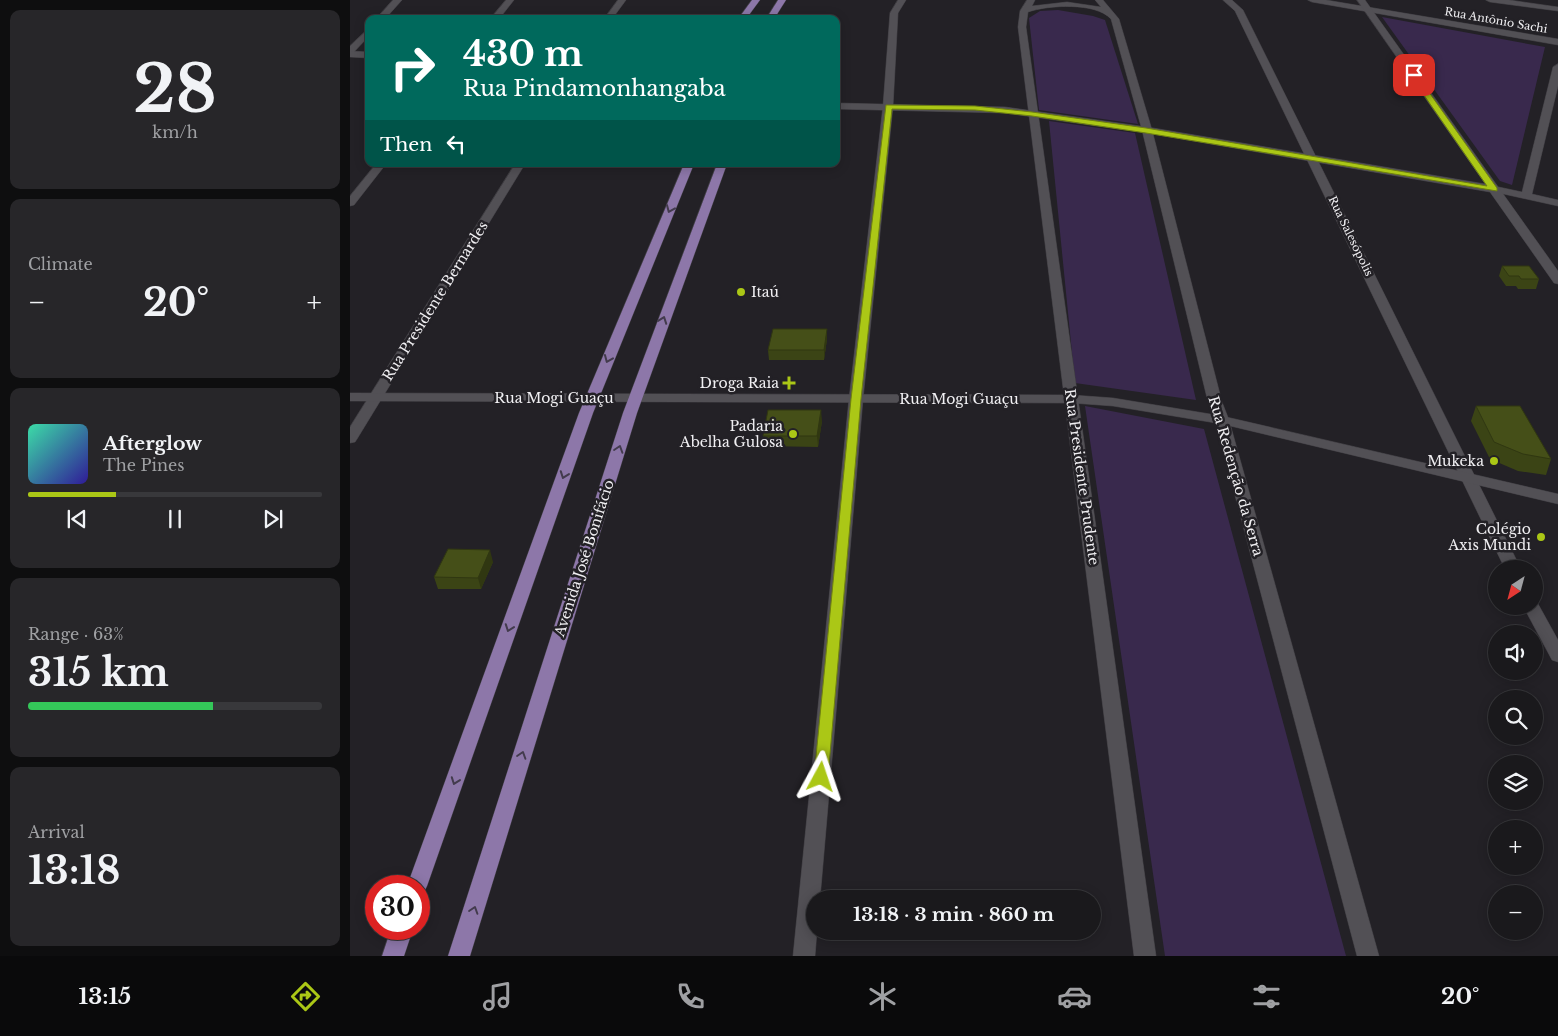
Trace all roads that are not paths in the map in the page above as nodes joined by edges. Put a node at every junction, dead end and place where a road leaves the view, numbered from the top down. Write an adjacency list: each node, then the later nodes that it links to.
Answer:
1 (398, 0): 17 (street)
2 (510, 0): 18 (street)
3 (622, 0): 19 (street)
4 (756, 0): 20 (main road)
5 (782, 0): 21 (main road)
6 (902, 0): 28 (street)
7 (1031, 0): 15 (street)
8 (1099, 0): 16 (street, Rua Redenção da Serra)
9 (1227, 0): 31 (street, Rua Salesópolis)
10 (1312, 0): 14 (street, Rua Antônio Sachi)
11 (1361, 0): 14 (street)
12 (1490, 0): 13 (street)
13 (1554, 6)
14 (1368, 10): 23 (street, Rua Antônio Sachi); 36 (street)
15 (1024, 11): 16 (street); 29 (street, Rua Presidente Prudente)
16 (1111, 14): 30 (street, Rua Redenção da Serra)
17 (384, 15)
18 (497, 15)
19 (611, 15)
20 (745, 15)
21 (773, 15)
22 (365, 35): 24 (street)
23 (1558, 42)
24 (350, 52): 25 (street)
25 (365, 54)
26 (1558, 67): 37 (street)
27 (840, 106): 28 (street)
28 (888, 106): 29 (street); 45 (street)
29 (1032, 114): 30 (street); 46 (street, Rua Presidente Prudente)
30 (1146, 130): 31 (street); 47 (street, Rua Redenção da Serra)
31 (1313, 160): 36 (street); 49 (street, Rua Salesópolis)
32 (379, 167): 38 (street)
33 (518, 167): 42 (street, Rua Presidente Bernardes)
34 (688, 167): 43 (main road, one-way to 43)
35 (721, 167): 44 (main road, Avenida José Bonifácio, one-way to 35)
36 (1494, 189): 37 (street); 40 (street)
37 (1526, 196): 39 (street)
38 (350, 203)
39 (1558, 203)
40 (1558, 280)
41 (350, 397): 42 (street, Rua Mogi Guaçu)
42 (375, 397): 43 (street, Rua Mogi Guaçu); 48 (street, Rua Presidente Bernardes)
43 (592, 398): 44 (street, Rua Mogi Guaçu); 54 (main road, one-way to 54)
44 (635, 398): 45 (street, Rua Mogi Guaçu); 57 (main road, Avenida José Bonifácio, one-way to 44)
45 (856, 399): 46 (street, Rua Mogi Guaçu); 58 (street)
46 (1072, 400): 47 (street, Rua Mogi Guaçu); 59 (street, Rua Presidente Prudente)
47 (1222, 420): 49 (street, Rua Mogi Guaçu); 60 (street, Rua Redenção da Serra)
48 (350, 439)
49 (1469, 477): 50 (street, Rua Mogi Guaçu); 51 (street, Rua Salesópolis)
50 (1557, 495)
51 (1509, 560)
52 (1536, 615): 53 (street)
53 (1558, 656)
54 (422, 875)
55 (398, 940): 56 (main road)
56 (393, 956)
57 (459, 956)
58 (804, 956)
59 (1145, 956)
60 (1368, 956)

